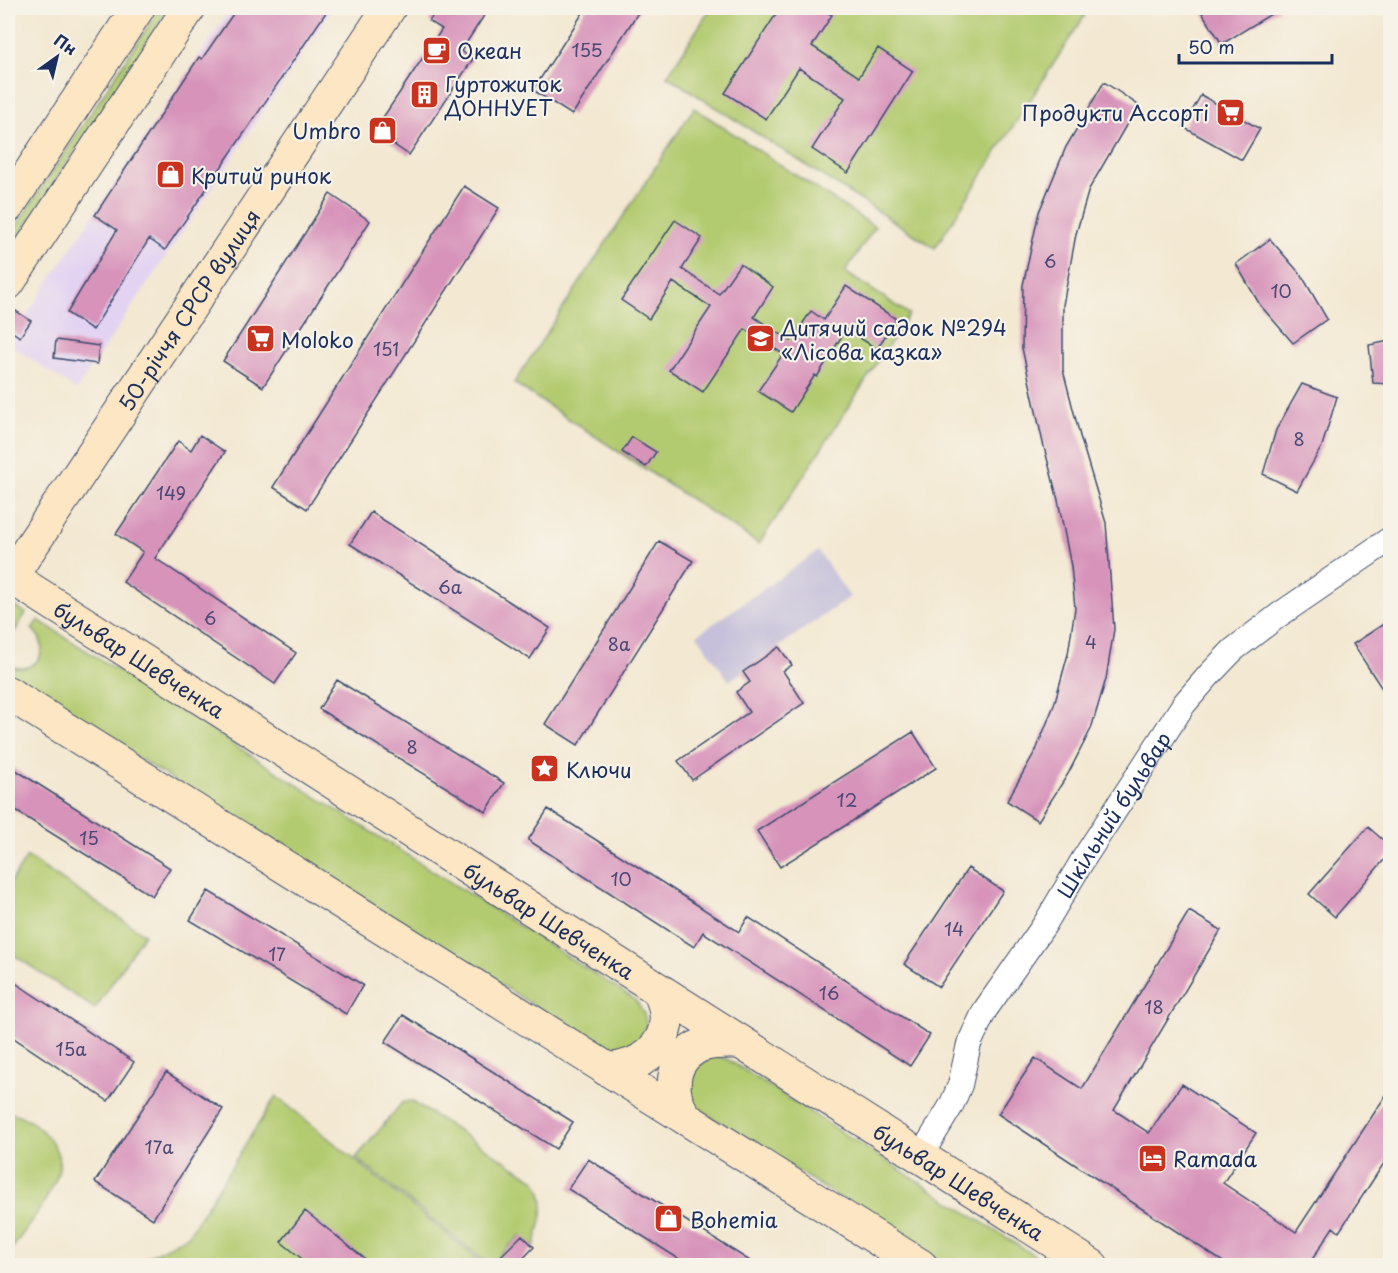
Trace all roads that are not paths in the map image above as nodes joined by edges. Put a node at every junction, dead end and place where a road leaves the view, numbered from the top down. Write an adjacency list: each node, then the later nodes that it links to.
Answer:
1 (138, 8): 4 (main road)
2 (189, 8): 5 (main road)
3 (389, 8): 7 (main road, 50-річчя СРСР вулиця)
4 (8, 206)
5 (8, 283)
6 (1390, 539): 13 (street, Шкільний бульвар)
7 (8, 577): 9 (main road, бульвар Шевченка)
8 (8, 693): 11 (main road)
9 (659, 990): 10 (main road, бульвар Шевченка); 11 (main road)
10 (740, 1042): 12 (main road); 13 (main road, бульвар Шевченка)
11 (606, 1069): 12 (main road)
12 (687, 1119): 14 (main road)
13 (920, 1157): 15 (main road, бульвар Шевченка)
14 (921, 1266)
15 (1092, 1266)

